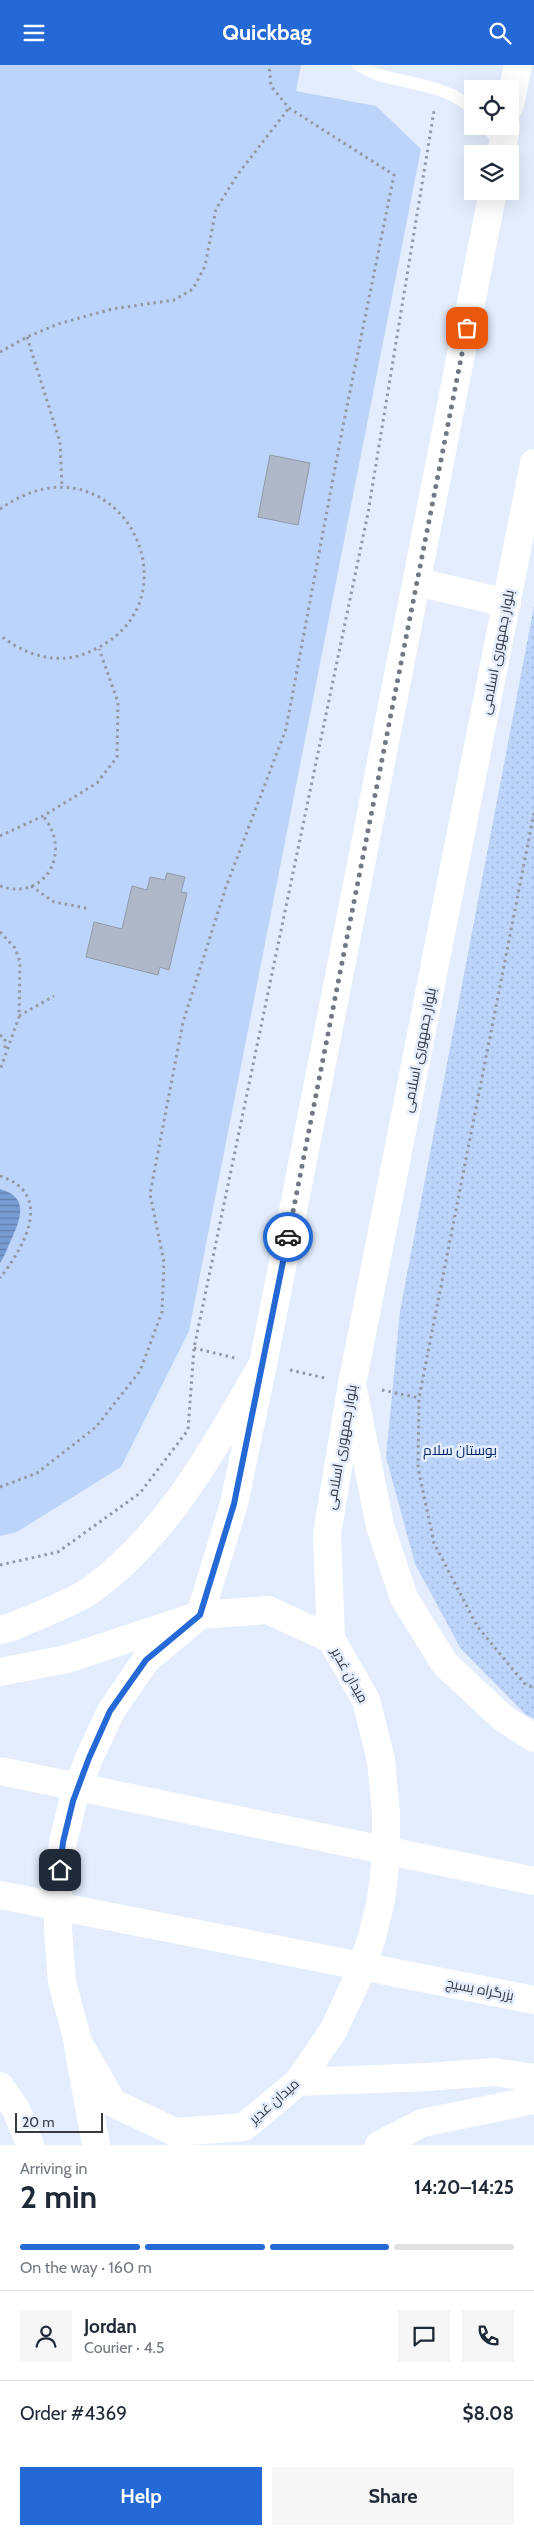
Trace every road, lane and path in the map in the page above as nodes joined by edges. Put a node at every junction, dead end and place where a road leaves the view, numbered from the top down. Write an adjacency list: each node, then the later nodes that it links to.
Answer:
1 (269, 65): 7 (path)
2 (358, 65): 5 (lane)
3 (518, 65): 4 (main road)
4 (515, 80)
5 (438, 89): 6 (lane); 32 (path)
6 (464, 102)
7 (289, 108): 9 (path); 36 (path)
8 (492, 200): 14 (main road)
9 (27, 337): 10 (path); 12 (path)
10 (0, 352)
11 (534, 463): 15 (main road, بلوار جمهوری اسلامی)
12 (62, 487): 13 (path); 17 (path)
13 (0, 509)
14 (418, 582): 15 (main road); 33 (main road)
15 (507, 603): 34 (main road, بلوار جمهوری اسلامی)
16 (0, 635): 17 (path)
17 (99, 649): 19 (path)
18 (534, 813): 35 (path)
19 (43, 816): 20 (path); 22 (path)
20 (0, 836)
21 (0, 886): 22 (path)
22 (31, 886): 23 (path)
23 (90, 909)
24 (0, 932): 26 (path)
25 (54, 996): 26 (path)
26 (19, 1017): 28 (path)
27 (0, 1035): 28 (path)
28 (6, 1053): 29 (path)
29 (0, 1070)
30 (0, 1177): 31 (path)
31 (0, 1278)
32 (194, 1349): 33 (path); 37 (path)
33 (263, 1364): 34 (path); 38 (main road); 39 (main road)
34 (352, 1384): 35 (path); 40 (main road, بلوار جمهوری اسلامی); 43 (main road)
35 (419, 1398): 42 (path)
36 (0, 1487)
37 (0, 1565)
38 (200, 1615): 40 (main road, میدان غدیر); 41 (main road); 48 (main road, میدان غدیر)
39 (0, 1630)
40 (331, 1639): 50 (main road, میدان غدیر)
41 (0, 1672)
42 (534, 1687)
43 (534, 1738)
44 (0, 1771): 45 (main road)
45 (534, 1881)
46 (0, 1895): 47 (main road, بزرگراه بسیج)
47 (534, 2000)
48 (78, 2042): 53 (main road, میدان غدیر); 55 (main road)
49 (534, 2078): 50 (main road)
50 (298, 2082): 53 (main road, میدان غدیر)
51 (0, 2086): 54 (main road)
52 (534, 2100): 56 (main road)
53 (240, 2136)
54 (30, 2145)
55 (96, 2145)
56 (379, 2145)

